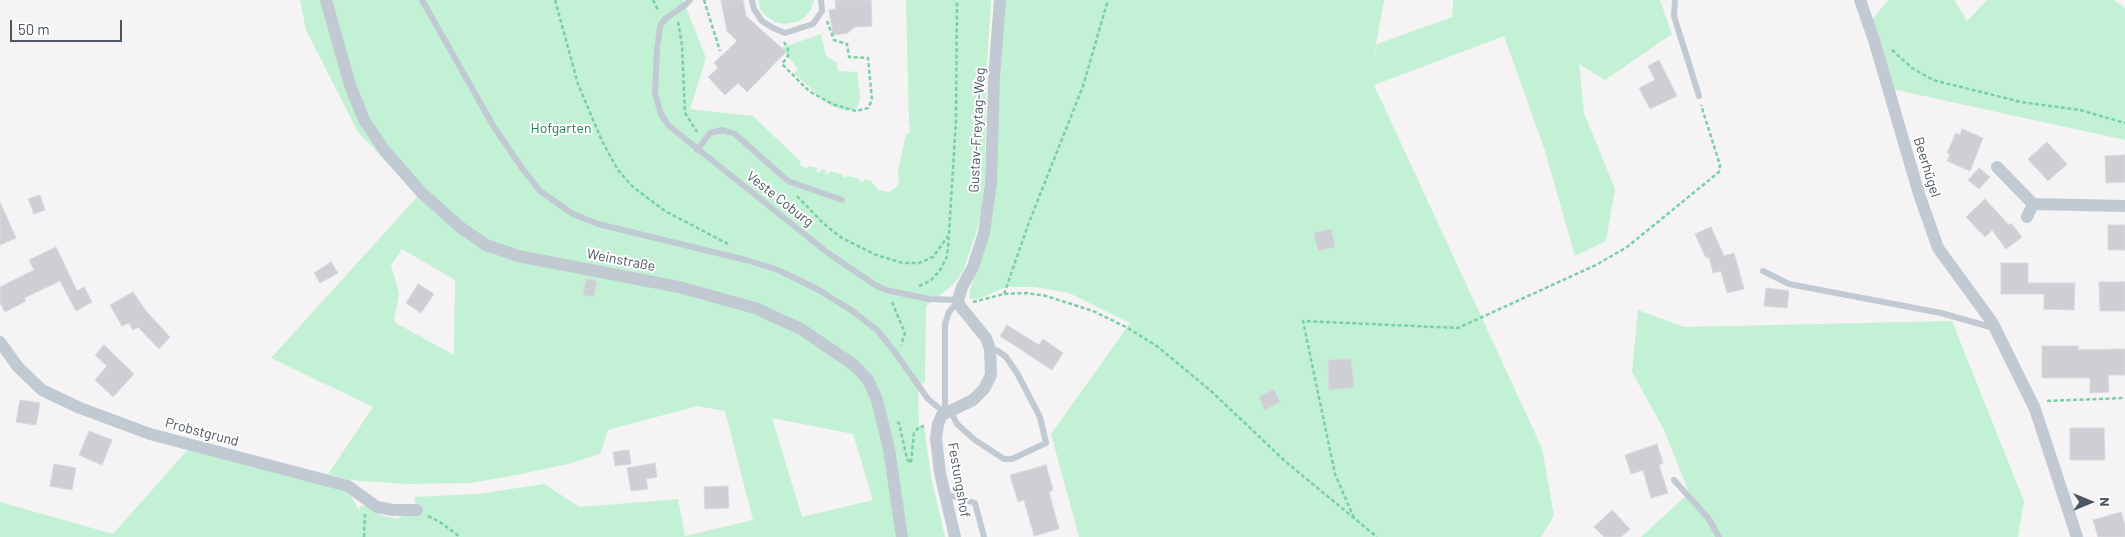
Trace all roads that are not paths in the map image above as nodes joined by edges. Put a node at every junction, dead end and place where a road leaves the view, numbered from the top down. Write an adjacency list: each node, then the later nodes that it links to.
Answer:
1 (326, 0): 25 (street, Weinstraße)
2 (422, 0): 21 (lane)
3 (690, 0): 10 (lane, Veste Coburg, bridge)
4 (752, 0): 5 (lane)
5 (821, 0)
6 (1000, 0): 17 (street, Gustav-Freytag-Weg)
7 (1675, 0): 9 (lane)
8 (1860, 0): 18 (street, Beerhügel)
9 (1699, 96)
10 (697, 150): 12 (lane); 17 (lane, Veste Coburg)
11 (1997, 167): 13 (street)
12 (842, 200)
13 (2033, 204): 14 (street); 15 (street)
14 (2125, 206)
15 (2027, 217)
16 (1763, 271): 18 (lane)
17 (958, 300): 20 (street); 21 (lane)
18 (1995, 329): 29 (street, Beerhügel)
19 (0, 342): 24 (street, Probstgrund)
20 (990, 349): 21 (street); 21 (lane)
21 (948, 411): 23 (street, Festungshof)
22 (1674, 480): 28 (lane)
23 (944, 494): 26 (street, Festungshof); 27 (lane)
24 (417, 510)
25 (902, 537)
26 (955, 537)
27 (984, 537)
28 (1719, 537)
29 (2077, 537)

